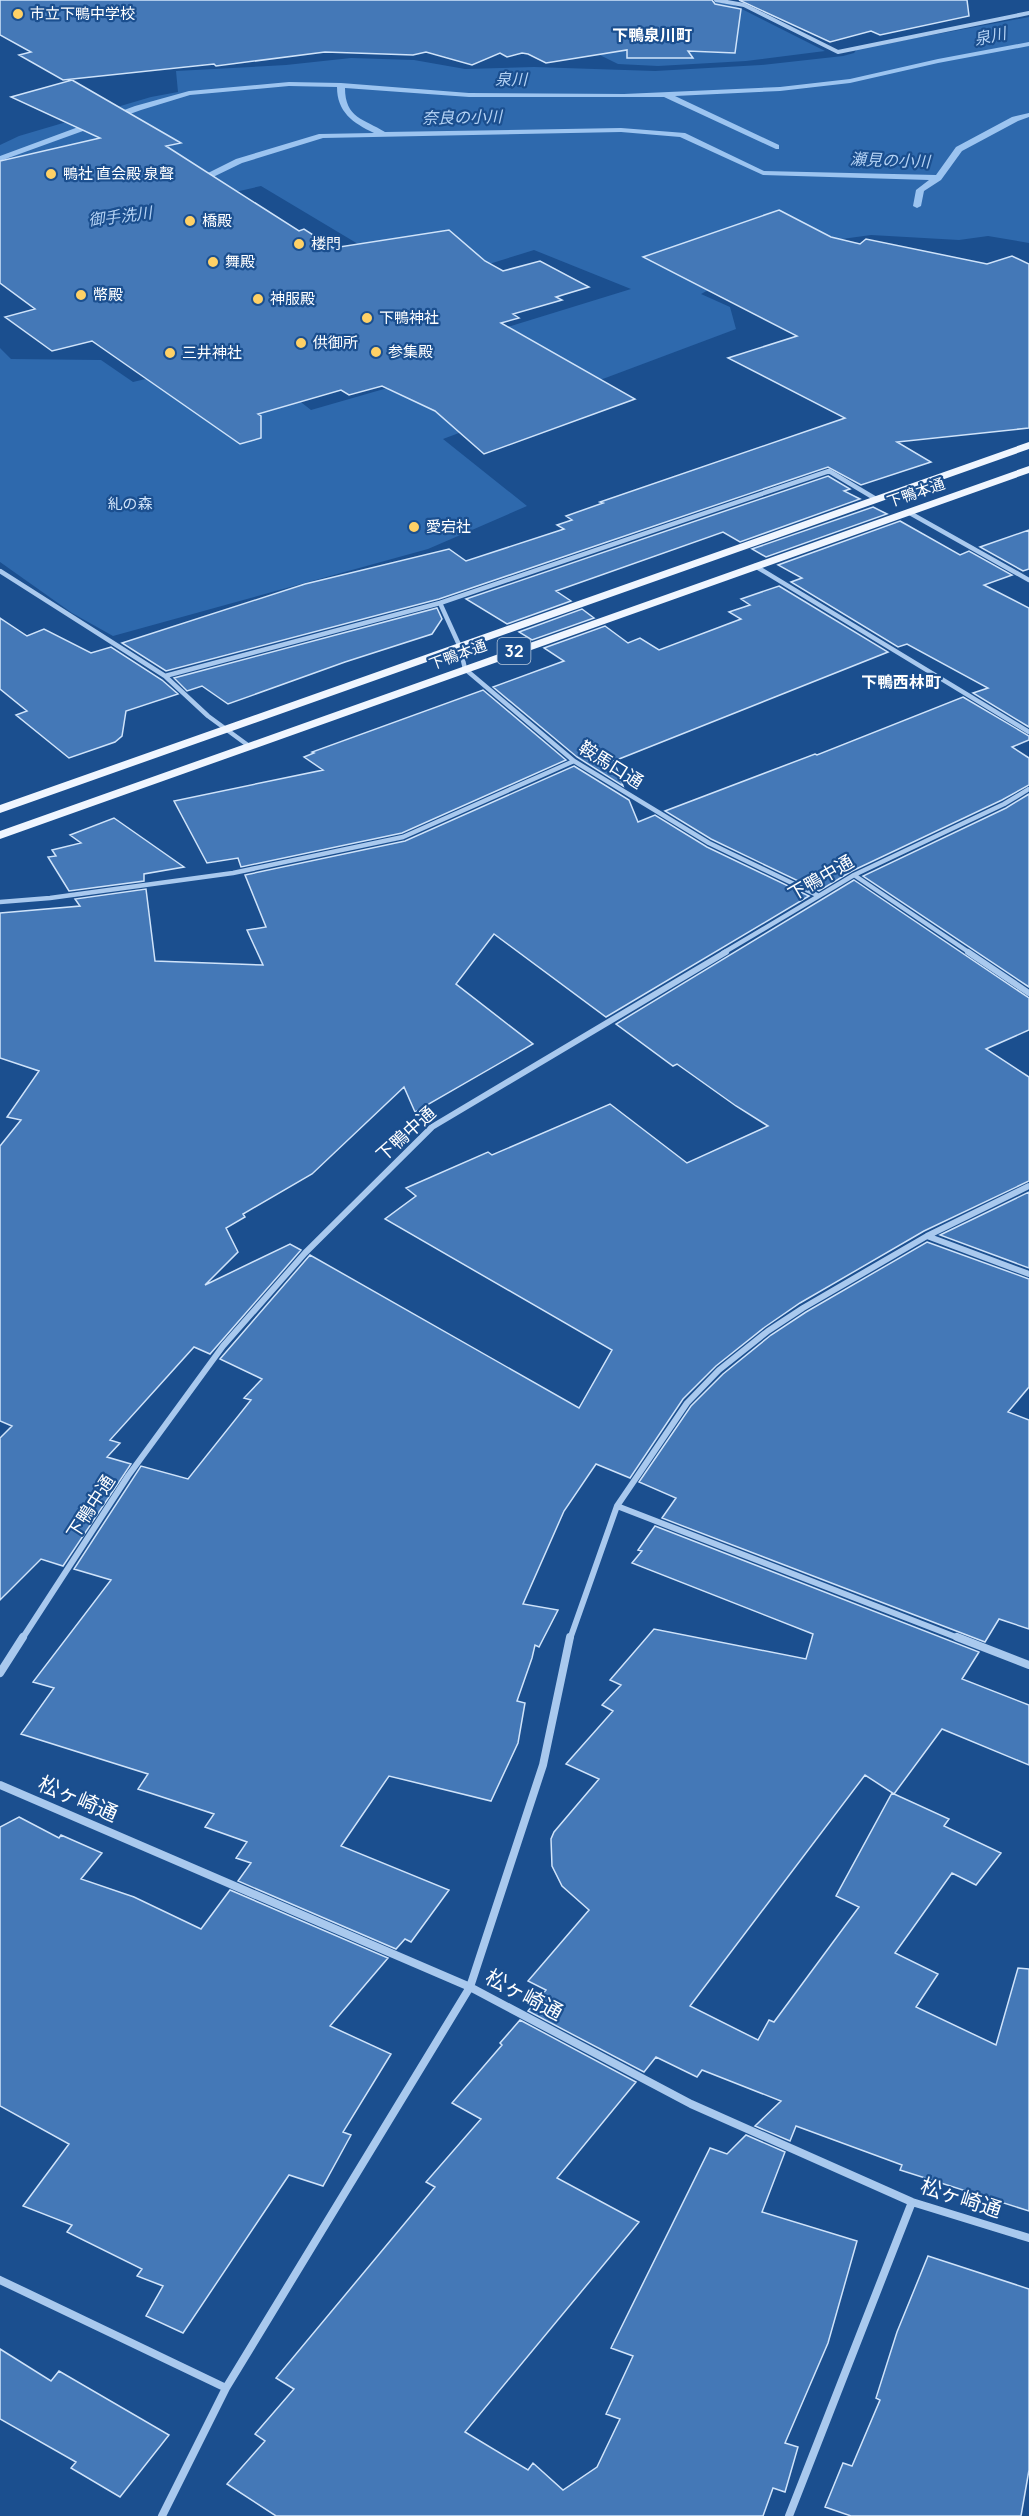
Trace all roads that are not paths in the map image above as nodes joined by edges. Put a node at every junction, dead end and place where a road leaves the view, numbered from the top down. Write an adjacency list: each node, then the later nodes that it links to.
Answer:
1 (716, 0): 2 (street)
2 (1029, 13)
3 (1029, 445): 5 (main road, 下鴨本通 / 32)
4 (1029, 470): 6 (main road, 下鴨本通 / 32)
5 (876, 499): 10 (street); 11 (main road, 下鴨本通 / 32)
6 (908, 512): 7 (main road, 下鴨本通 / 32); 9 (street)
7 (755, 566): 12 (main road, 下鴨本通 / 32); 15 (street)
8 (0, 571): 13 (street)
9 (1029, 580)
10 (440, 603): 11 (street); 13 (street)
11 (460, 647): 12 (street); 14 (main road, 下鴨本通 / 32)
12 (465, 669): 16 (main road, 下鴨本通 / 32); 17 (street, 鞍馬口通)
13 (165, 676): 14 (street)
14 (226, 729): 16 (street); 19 (main road, 下鴨本通 / 32)
15 (1029, 732)
16 (249, 746): 20 (main road, 下鴨本通 / 32)
17 (574, 761): 22 (street, 鞍馬口通); 23 (street)
18 (1029, 789): 21 (street, 下鴨中通)
19 (0, 809)
20 (0, 835)
21 (854, 875): 22 (street, 下鴨中通); 24 (street)
22 (819, 896): 30 (street, 下鴨中通)
23 (0, 902)
24 (1029, 993)
25 (1029, 1186): 26 (street)
26 (927, 1236): 27 (street); 28 (street)
27 (1029, 1274)
28 (617, 1506): 29 (street); 32 (street)
29 (1029, 1665)
30 (0, 1673)
31 (0, 1785): 32 (street, 松ヶ崎通)
32 (470, 1986): 33 (street, 松ヶ崎通); 36 (street)
33 (912, 2202): 34 (street, 松ヶ崎通); 38 (street)
34 (1029, 2238)
35 (0, 2280): 36 (street)
36 (226, 2388): 37 (street)
37 (162, 2516)
38 (789, 2516)

